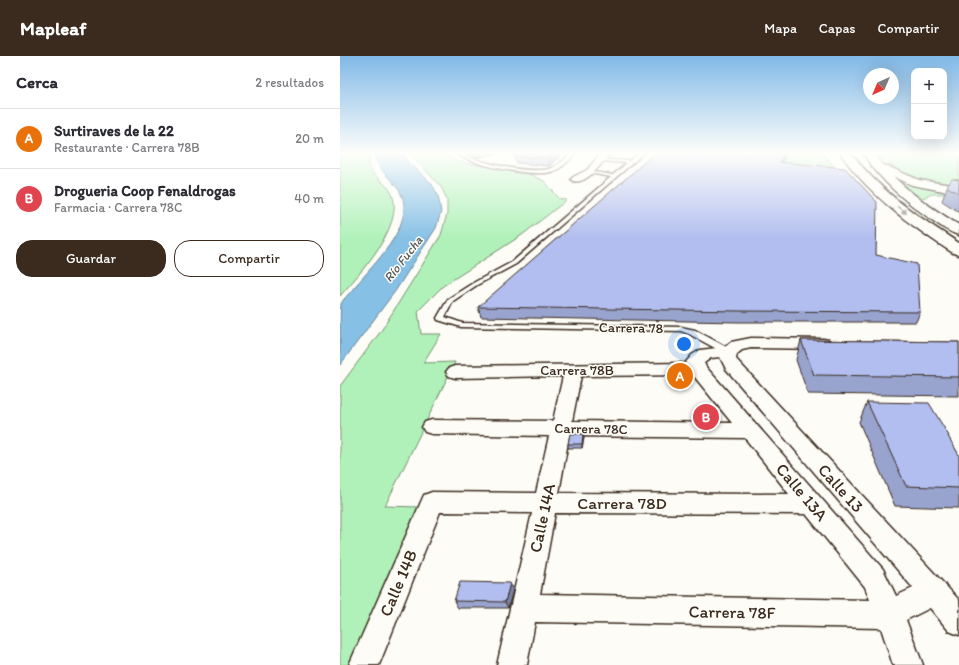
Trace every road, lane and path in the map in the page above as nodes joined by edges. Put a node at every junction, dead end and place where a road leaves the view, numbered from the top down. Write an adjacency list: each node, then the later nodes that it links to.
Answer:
1 (608, 181): 11 (lane, Carrera 78)
2 (868, 181): 9 (main road, one-way to 9)
3 (892, 181): 7 (main road)
4 (912, 181): 5 (street)
5 (959, 190)
6 (959, 195): 7 (street)
7 (928, 210): 8 (main road)
8 (959, 231)
9 (959, 250)
10 (839, 345): 11 (street)
11 (729, 352): 12 (street); 21 (street, Calle 13)
12 (698, 369): 13 (street, Carrera 78B); 17 (street, Calle 13A)
13 (573, 370): 14 (street, Carrera 78B); 16 (street, Calle 14A)
14 (455, 372)
15 (432, 427): 16 (street, Carrera 78C)
16 (561, 429): 17 (street, Carrera 78C); 19 (street, Calle 14A)
17 (750, 431): 20 (street, Calle 13A)
18 (432, 502): 19 (street, Carrera 78D); 25 (street, Calle 14B)
19 (546, 503): 20 (street, Carrera 78D); 22 (street, Calle 14A)
20 (813, 504): 23 (street, Calle 13A)
21 (934, 592): 23 (street, Carrera 78F); 24 (street, Calle 13)
22 (524, 608): 23 (street, Carrera 78F); 26 (street, Calle 14A)
23 (890, 614): 27 (street, Calle 13A)
24 (959, 621)
25 (364, 665)
26 (512, 665)
27 (908, 665)

